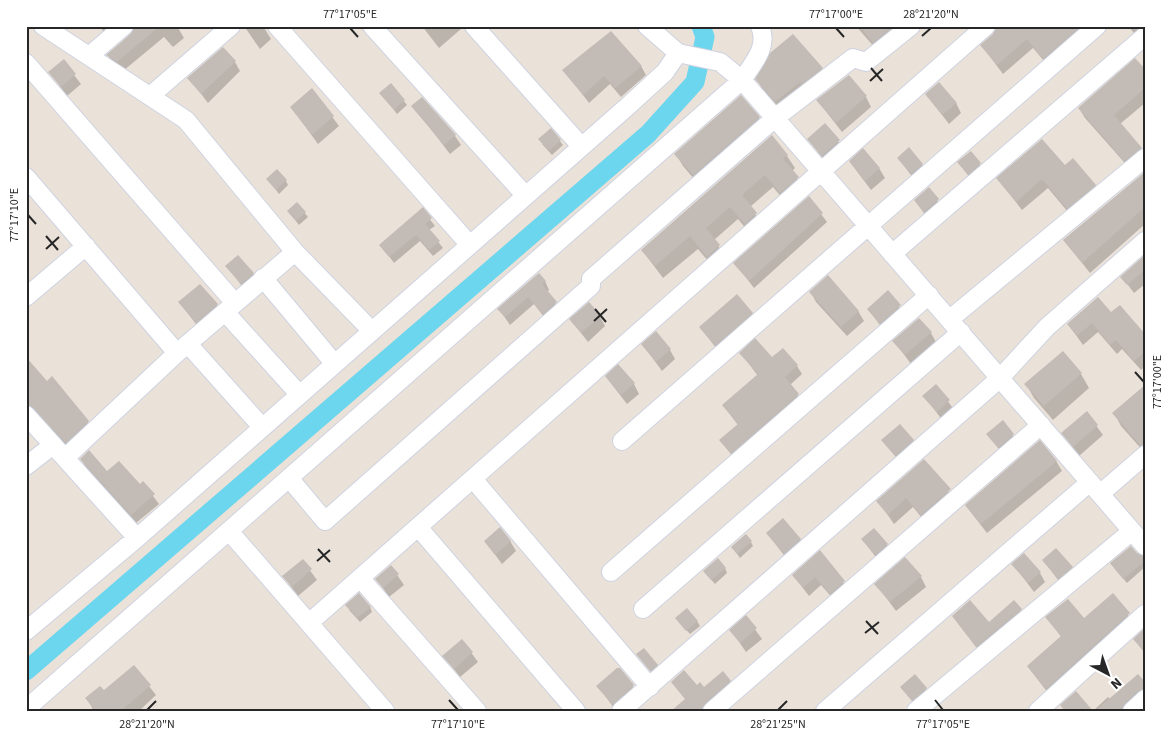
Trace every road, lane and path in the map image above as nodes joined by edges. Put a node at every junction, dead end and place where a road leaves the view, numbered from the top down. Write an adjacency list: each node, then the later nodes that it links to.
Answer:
1 (43, 26): 14 (street)
2 (124, 26): 14 (street)
3 (231, 26): 17 (street)
4 (278, 26): 26 (street)
5 (372, 26): 23 (street)
6 (474, 26): 19 (street)
7 (647, 26): 13 (street)
8 (760, 26): 16 (street)
9 (911, 26): 18 (street)
10 (986, 26): 21 (street)
11 (1097, 26): 24 (street)
12 (1145, 36): 29 (street)
13 (682, 54): 16 (street); 19 (street)
14 (89, 56): 17 (street)
15 (26, 63): 33 (street)
16 (742, 80): 18 (street); 47 (street)
17 (150, 96): 28 (street)
18 (775, 118): 21 (street); 47 (street)
19 (581, 146): 23 (street)
20 (1145, 158): 34 (street)
21 (822, 172): 24 (street); 48 (street)
22 (26, 177): 27 (street)
23 (525, 195): 26 (street)
24 (868, 225): 29 (street); 43 (street)
25 (1145, 241): 38 (street)
26 (469, 244): 35 (street)
27 (86, 246): 32 (street); 36 (street)
28 (294, 252): 30 (street); 35 (street)
29 (892, 254): 31 (street)
30 (264, 278): 33 (street); 37 (street)
31 (929, 295): 34 (street); 55 (street)
32 (26, 297)
33 (230, 307): 36 (street); 39 (street)
34 (955, 326): 38 (street); 57 (street)
35 (371, 330): 37 (street)
36 (183, 349): 42 (street); 44 (street)
37 (334, 363): 39 (street)
38 (1000, 379): 41 (street); 61 (street)
39 (299, 394): 42 (street)
40 (26, 415): 44 (street)
41 (1041, 425): 49 (street); 68 (street)
42 (262, 427): 53 (street)
43 (622, 440)
44 (59, 451): 46 (street); 53 (street)
45 (1145, 455): 49 (street)
46 (26, 466)
47 (289, 478): 51 (street)
48 (473, 479): 50 (street); 61 (street)
49 (1095, 488): 52 (street); 69 (street)
50 (418, 527): 56 (street); 66 (street)
51 (229, 531): 59 (street); 63 (street)
52 (1132, 531): 54 (street); 70 (street)
53 (137, 538): 60 (street)
54 (1145, 546)
55 (611, 572)
56 (360, 578): 59 (street); 65 (street)
57 (643, 609)
58 (1145, 614): 71 (street)
59 (309, 623): 64 (street)
60 (26, 631)
61 (650, 686): 67 (street)
62 (1145, 699): 72 (street)
63 (26, 709)
64 (385, 711)
65 (477, 711)
66 (576, 711)
67 (621, 711)
68 (712, 711)
69 (825, 711)
70 (916, 711)
71 (1038, 711)
72 (1132, 711)

